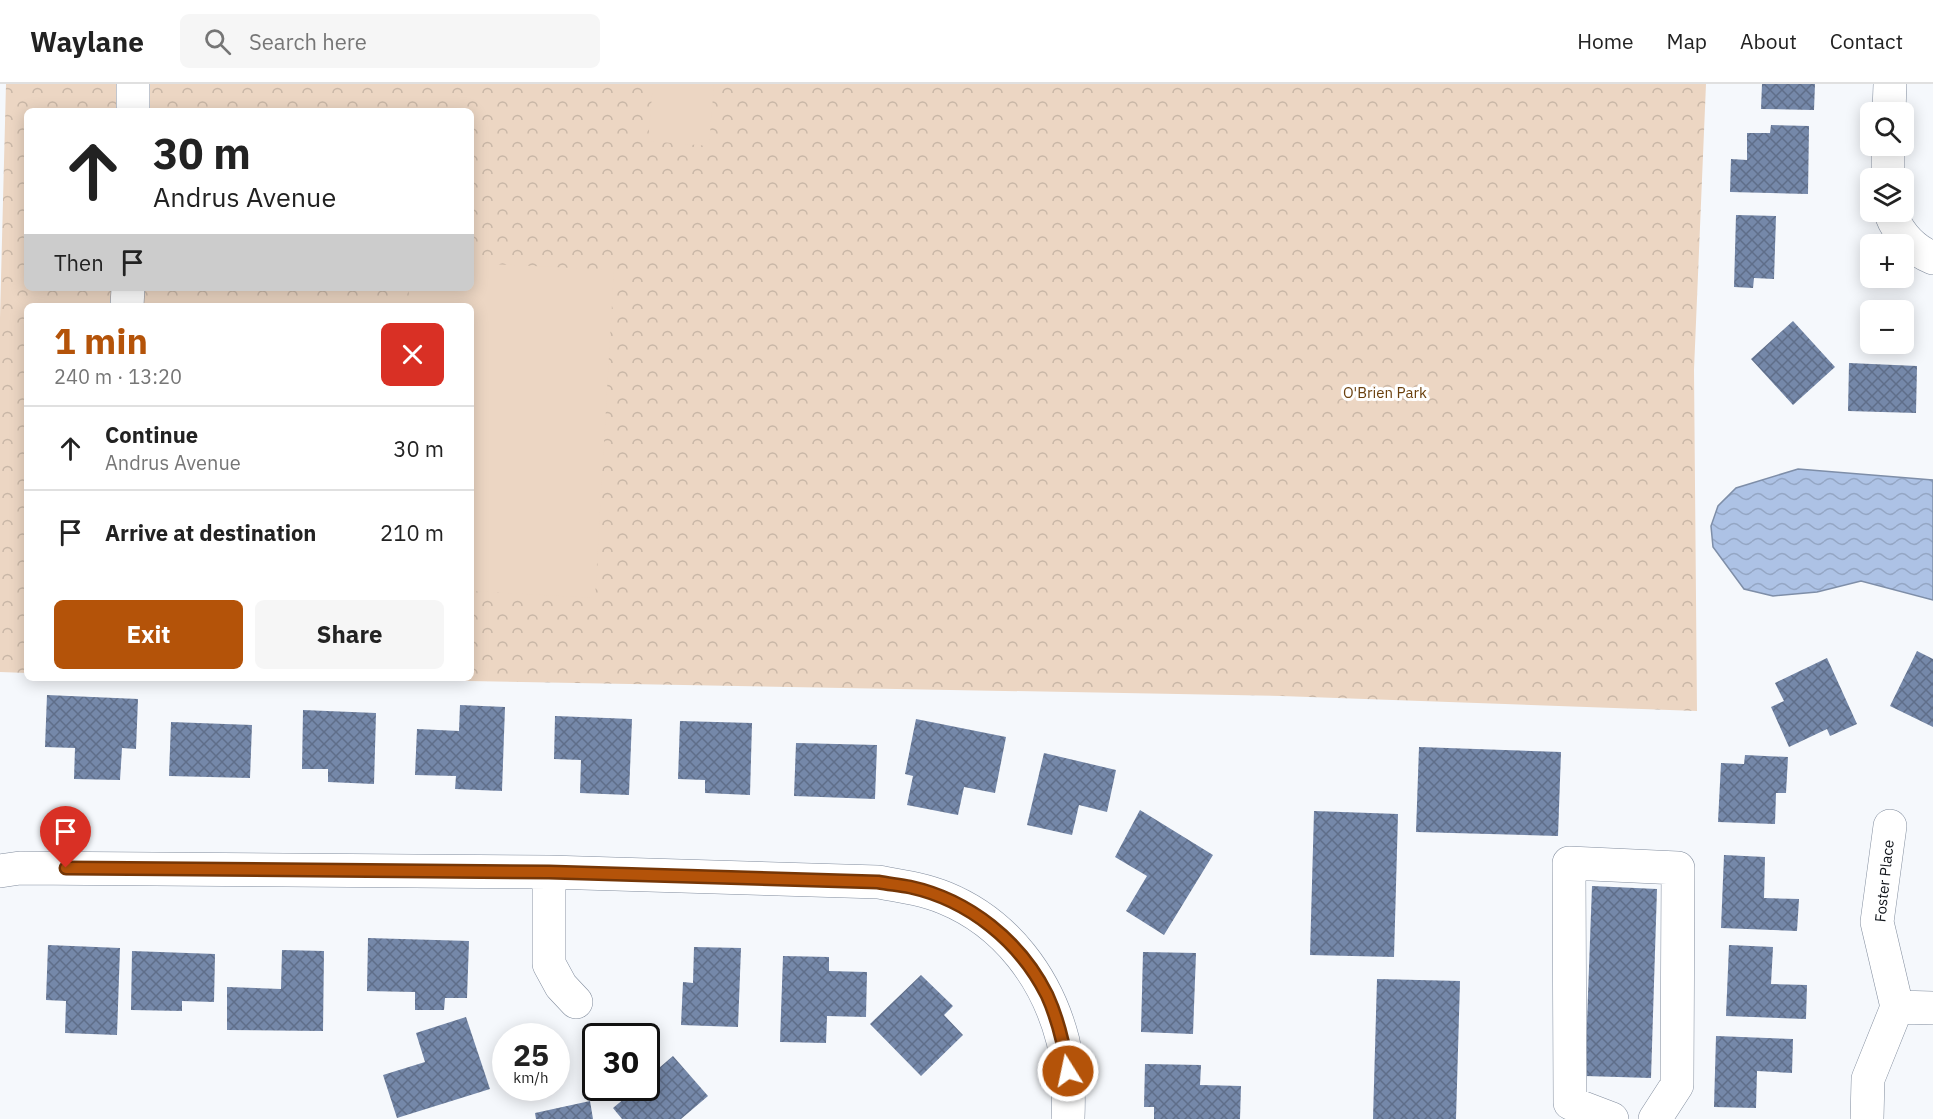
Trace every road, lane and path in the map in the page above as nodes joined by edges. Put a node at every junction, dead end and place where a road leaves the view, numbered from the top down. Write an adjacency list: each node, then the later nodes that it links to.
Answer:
1 (133, 84): 4 (street)
2 (1890, 84): 3 (street)
3 (1889, 102)
4 (133, 108)
5 (1894, 222): 6 (street)
6 (1933, 258)
7 (1890, 826): 11 (street, Foster Place)
8 (0, 871): 9 (street)
9 (549, 872): 10 (street); 13 (street)
10 (576, 1002)
11 (1897, 1007): 12 (street); 16 (street)
12 (1933, 1008)
13 (1068, 1119)
14 (1612, 1119): 15 (street)
15 (1656, 1119)
16 (1867, 1119)

